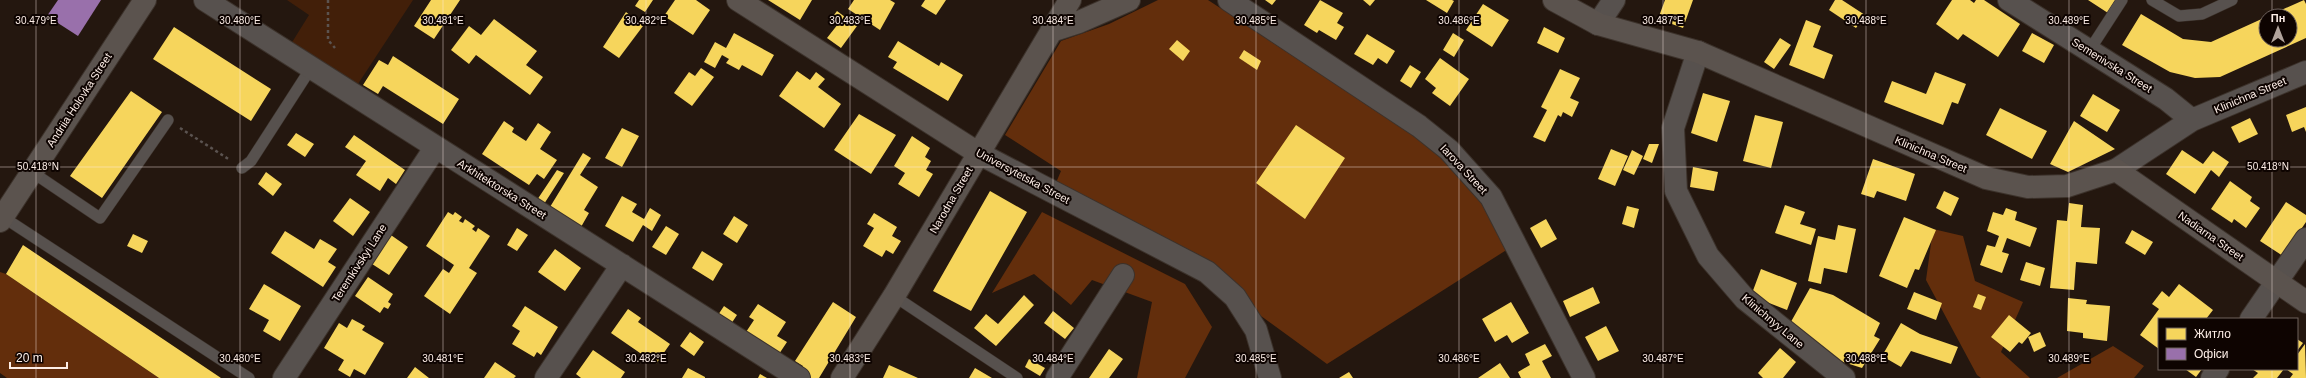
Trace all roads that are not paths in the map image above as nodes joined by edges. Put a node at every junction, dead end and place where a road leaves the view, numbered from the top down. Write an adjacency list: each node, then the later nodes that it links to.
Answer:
1 (145, 0): 25 (street, Andriia Holovka Street)
2 (205, 0): 17 (street, Arkhitektorska Street)
3 (738, 0): 22 (street, Universytetska Street)
4 (1069, 0): 14 (street, Narodna Street)
5 (1129, 0): 14 (street)
6 (1229, 0): 42 (street, Iarova Street)
7 (1554, 0): 13 (street, Klinichna Street)
8 (1614, 0): 13 (street)
9 (2009, 0): 15 (street, Semenivska Street)
10 (2122, 0): 15 (lane)
11 (2152, 0): 12 (lane)
12 (2232, 0)
13 (1598, 24): 16 (street, Klinichna Street)
14 (1051, 31): 22 (street, Narodna Street)
15 (2089, 50): 20 (street, Semenivska Street)
16 (1698, 52): 24 (street, Klinichna Street); 43 (street, Klinichnyy Lane)
17 (311, 68): 21 (street, Arkhitektorska Street); 23 (lane)
18 (2306, 72): 20 (street, Klinichna Street)
19 (168, 120): 25 (lane)
20 (2192, 120): 24 (street, Klinichna Street)
21 (435, 148): 28 (street, Arkhitektorska Street); 35 (street, Teremkivskyi Lane)
22 (978, 153): 31 (street, Narodna Street); 41 (street, Universytetska Street)
23 (242, 168)
24 (2116, 170): 30 (street, Nadiarna Street)
25 (32, 172): 26 (street, Andriia Holovka Street)
26 (1, 219): 34 (lane)
27 (2306, 238): 30 (street)
28 (622, 265): 36 (street); 37 (street, Arkhitektorska Street)
29 (1123, 275): 40 (street)
30 (2276, 282): 32 (street, Nadiarna Street); 33 (street)
31 (894, 296): 38 (street, Narodna Street); 39 (lane)
32 (2306, 302)
33 (2252, 318)
34 (249, 378)
35 (284, 378)
36 (546, 378)
37 (799, 378)
38 (842, 378)
39 (1017, 378)
40 (1057, 378)
41 (1270, 378)
42 (1584, 378)
43 (1844, 378)

